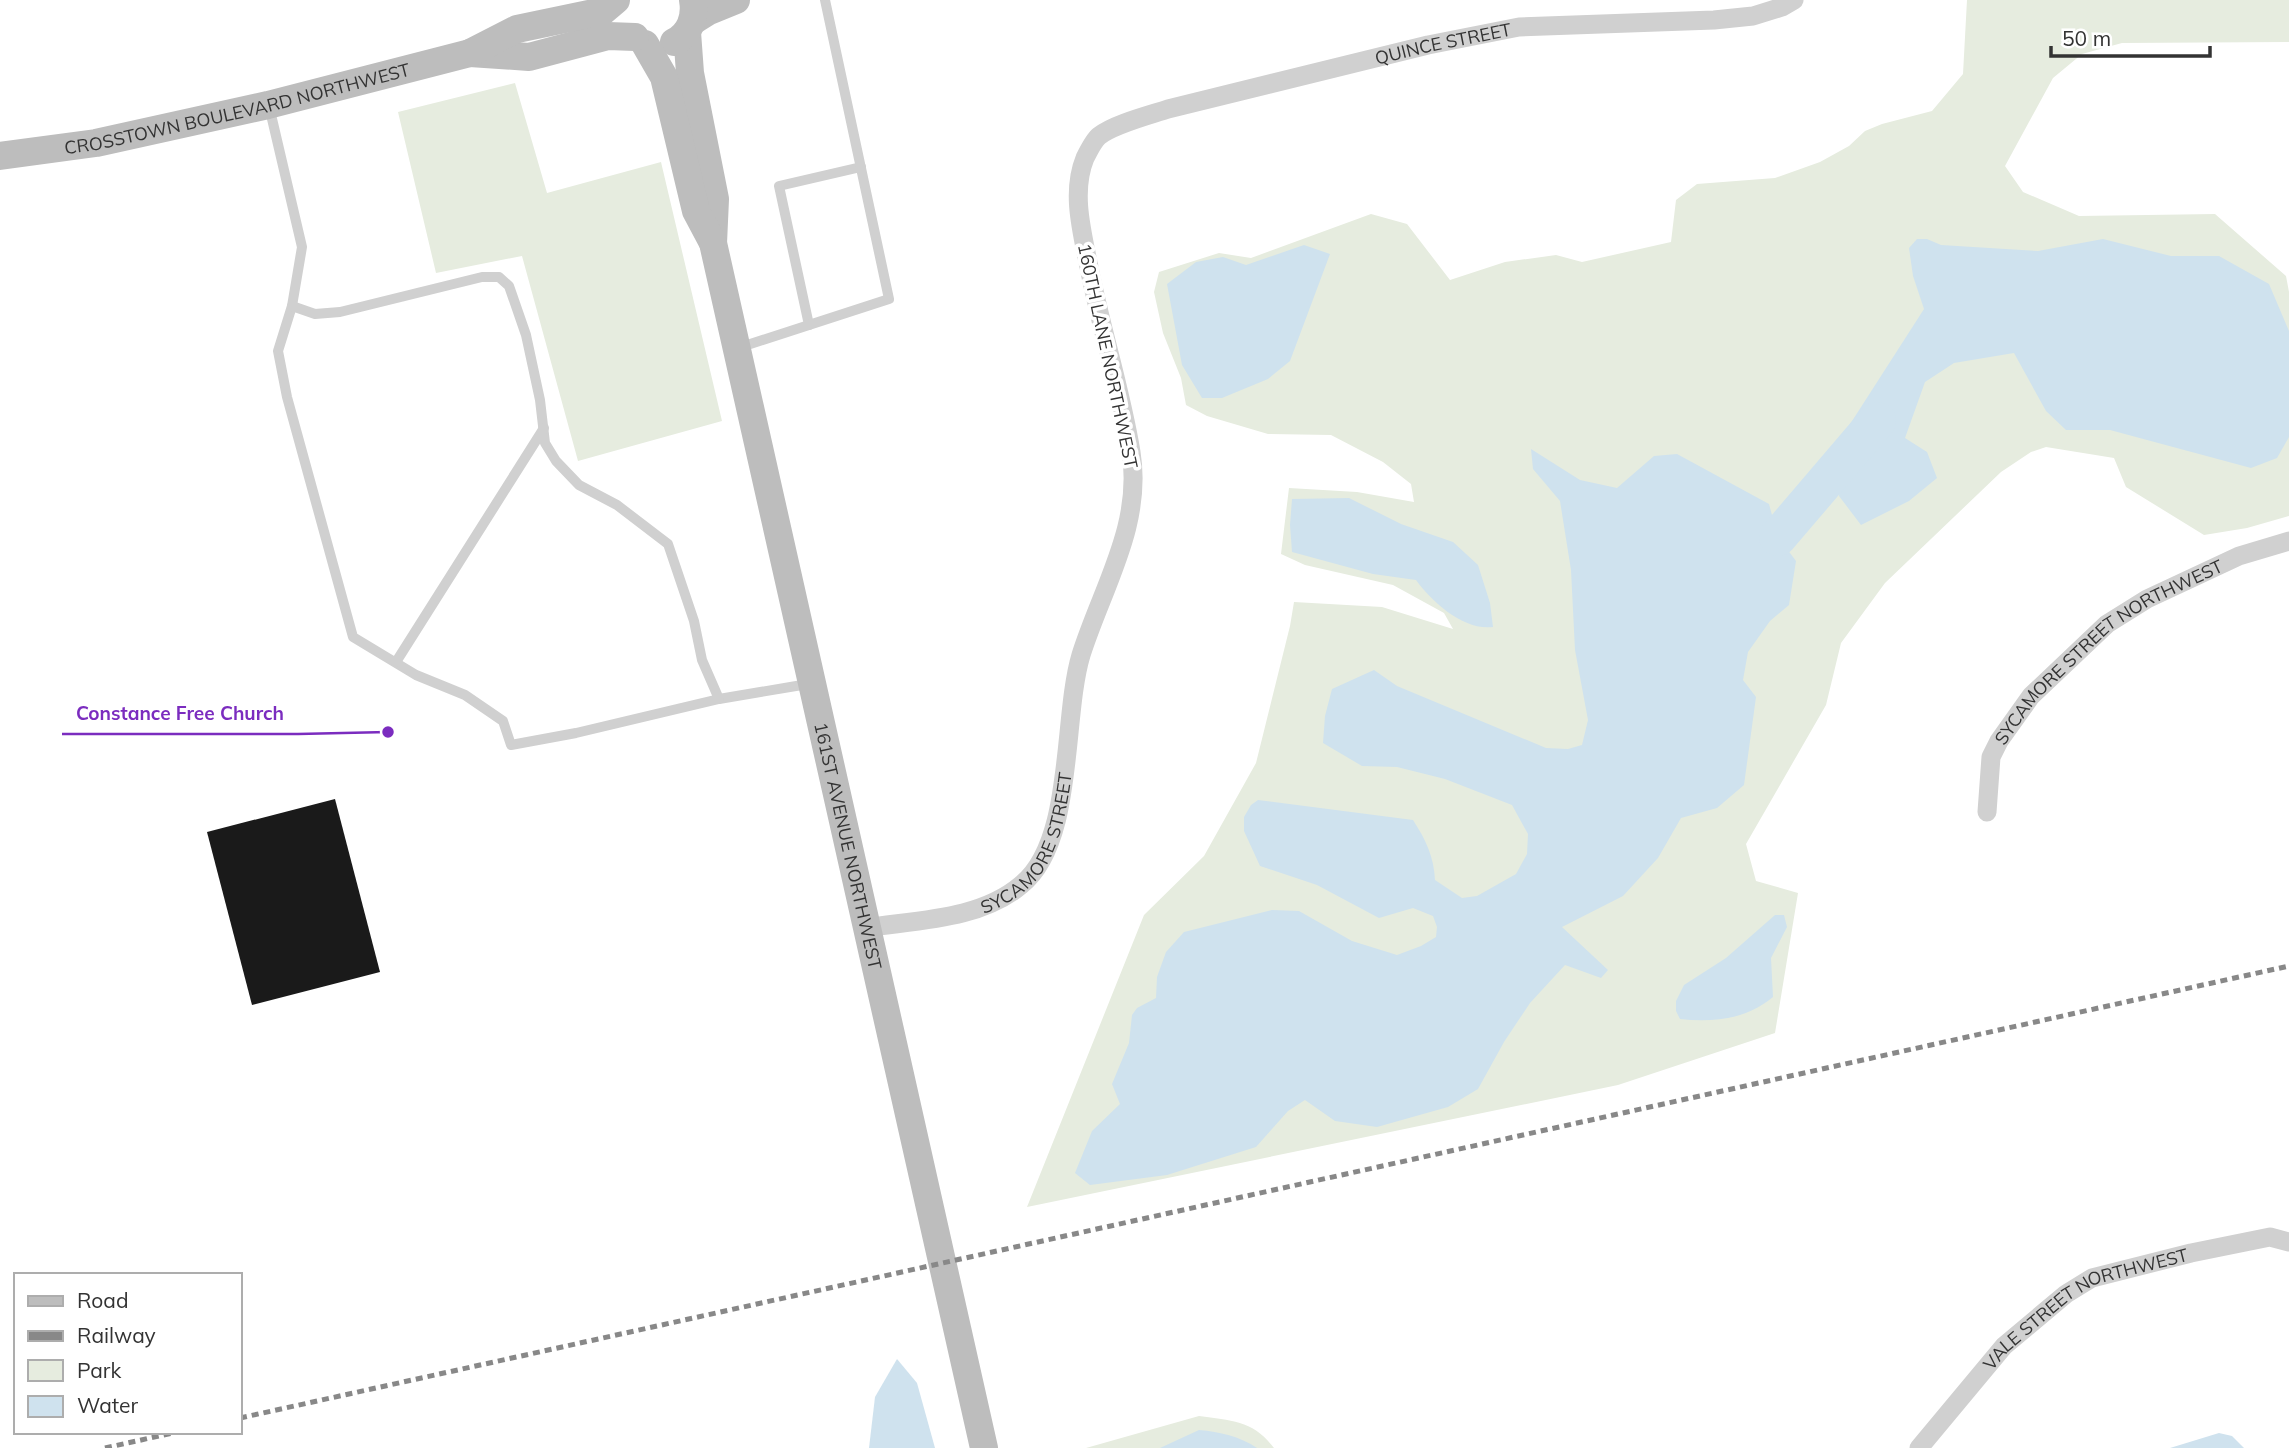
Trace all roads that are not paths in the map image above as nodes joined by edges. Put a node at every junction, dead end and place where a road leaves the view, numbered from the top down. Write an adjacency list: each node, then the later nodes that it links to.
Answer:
1 (616, 0): 8 (main road, CROSSTOWN BOULEVARD NORTHWEST)
2 (624, 0): 7 (main road, 161ST AVENUE NORTHWEST)
3 (736, 0): 6 (main road)
4 (825, 0): 12 (lane)
5 (1794, 0): 10 (street, QUINCE STREET)
6 (691, 17): 7 (main road, CROSSTOWN BOULEVARD NORTHWEST); 13 (main road, 161ST AVENUE NORTHWEST)
7 (640, 41): 8 (main road, CROSSTOWN BOULEVARD NORTHWEST); 13 (main road, 161ST AVENUE NORTHWEST)
8 (470, 53): 9 (main road, CROSSTOWN BOULEVARD NORTHWEST)
9 (268, 105): 11 (main road, CROSSTOWN BOULEVARD NORTHWEST); 14 (lane)
10 (1099, 136): 19 (street, 160TH LANE NORTHWEST)
11 (0, 156)
12 (861, 167): 15 (lane); 15 (lane)
13 (713, 243): 16 (main road, 161ST AVENUE NORTHWEST)
14 (292, 306): 17 (lane); 20 (lane)
15 (809, 325): 16 (lane)
16 (737, 348): 21 (main road, 161ST AVENUE NORTHWEST)
17 (544, 428): 20 (lane); 22 (lane)
18 (2289, 541): 23 (street, SYCAMORE STREET NORTHWEST)
19 (1081, 656): 24 (street, SYCAMORE STREET)
20 (396, 662): 22 (lane)
21 (812, 683): 22 (lane); 24 (main road, 161ST AVENUE NORTHWEST)
22 (719, 699)
23 (1987, 812)
24 (866, 928): 26 (main road, 161ST AVENUE NORTHWEST)
25 (2289, 1242): 27 (street, VALE STREET NORTHWEST)
26 (984, 1448)
27 (1919, 1448)

